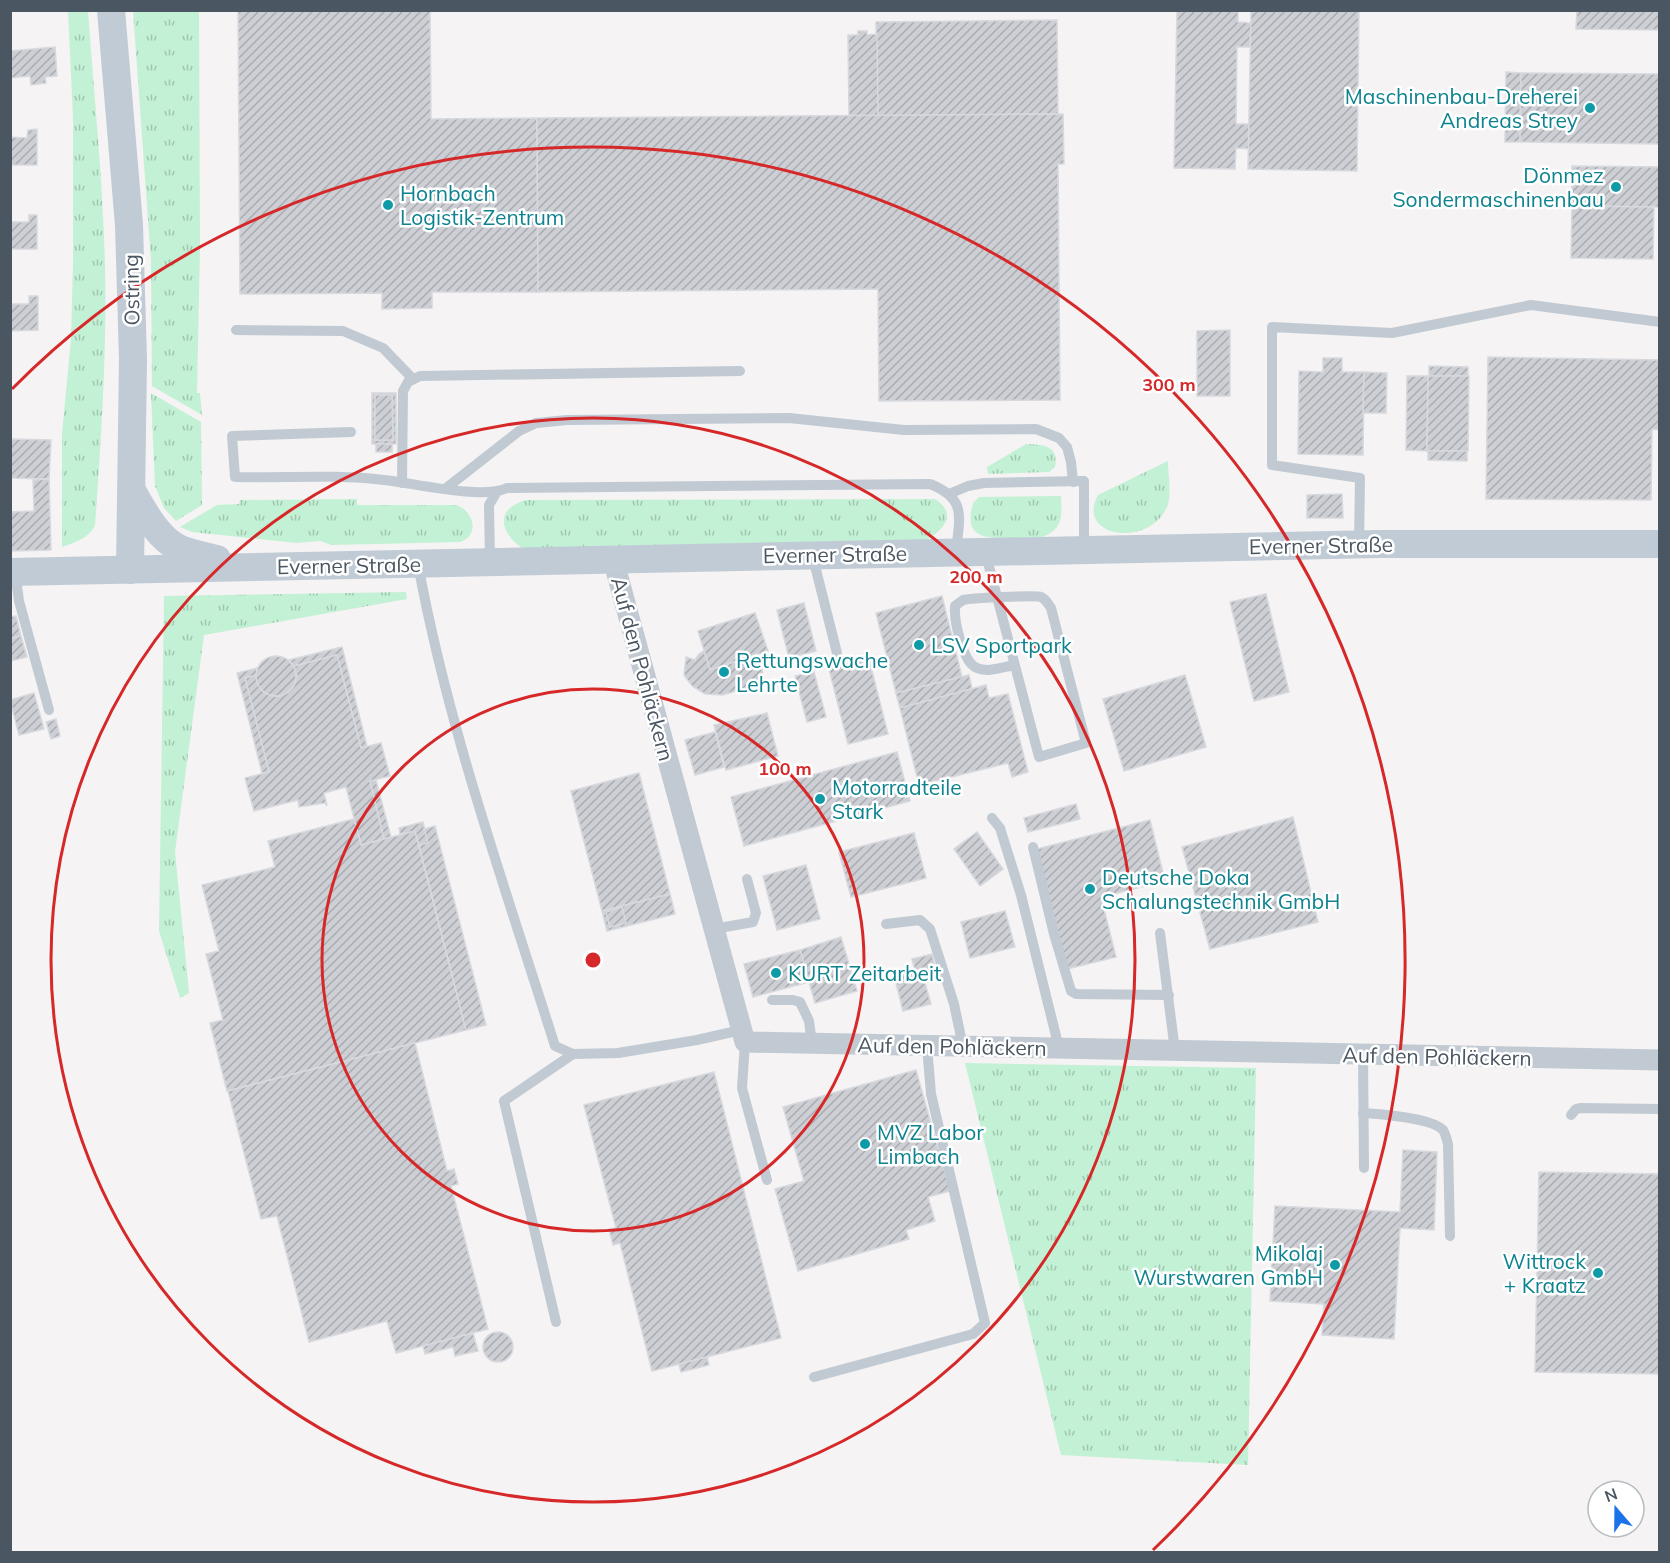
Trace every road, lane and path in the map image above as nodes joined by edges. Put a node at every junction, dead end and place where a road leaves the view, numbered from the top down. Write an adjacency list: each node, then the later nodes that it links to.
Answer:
1 (111, 10): 10 (street, Ostring)
2 (1659, 322): 13 (lane)
3 (236, 330): 5 (lane)
4 (740, 371): 5 (lane)
5 (412, 378): 8 (lane)
6 (351, 432): 8 (lane)
7 (1073, 482): 9 (lane); 12 (lane); 15 (lane)
8 (402, 483): 9 (lane)
9 (445, 489): 11 (lane)
10 (132, 491): 22 (street); 23 (street, Ostring)
11 (496, 493): 12 (lane); 20 (lane)
12 (949, 494): 16 (lane)
13 (1359, 544): 14 (street, Everner Straße); 15 (street, Everner Straße)
14 (1659, 544)
15 (1084, 550): 17 (street, Everner Straße)
16 (956, 552): 17 (street, Everner Straße); 18 (street, Everner Straße)
17 (986, 552): 25 (lane)
18 (813, 555): 19 (street, Everner Straße); 26 (lane)
19 (613, 559): 20 (street, Everner Straße); 33 (street, Auf den Pohläckern)
20 (490, 562): 21 (street, Everner Straße)
21 (418, 564): 22 (street, Everner Straße); 43 (lane)
22 (248, 568): 23 (street, Everner Straße)
23 (130, 570): 24 (street, Everner Straße)
24 (13, 572): 28 (lane)
25 (998, 599): 27 (lane); 27 (lane); 27 (lane)
26 (837, 653)
27 (1015, 665)
28 (49, 710)
29 (992, 818): 41 (lane)
30 (1033, 847): 35 (lane)
31 (747, 879): 33 (lane)
32 (886, 924): 40 (lane)
33 (714, 929): 37 (street, Auf den Pohläckern)
34 (1160, 933): 35 (lane)
35 (1169, 995): 42 (lane)
36 (772, 1000): 38 (lane)
37 (743, 1036): 38 (street, Auf den Pohläckern); 43 (lane); 50 (lane)
38 (812, 1044): 39 (street, Auf den Pohläckern)
39 (927, 1046): 40 (street, Auf den Pohläckern); 53 (lane)
40 (963, 1047): 41 (street, Auf den Pohläckern)
41 (1059, 1048): 42 (street, Auf den Pohläckern)
42 (1175, 1051): 44 (street, Auf den Pohläckern)
43 (573, 1054): 52 (lane)
44 (1363, 1054): 45 (street, Auf den Pohläckern); 47 (lane)
45 (1659, 1060)
46 (1659, 1108): 48 (lane)
47 (1363, 1113): 49 (lane); 51 (lane)
48 (1572, 1114)
49 (1364, 1168)
50 (767, 1180)
51 (1450, 1236)
52 (556, 1322)
53 (814, 1377)

